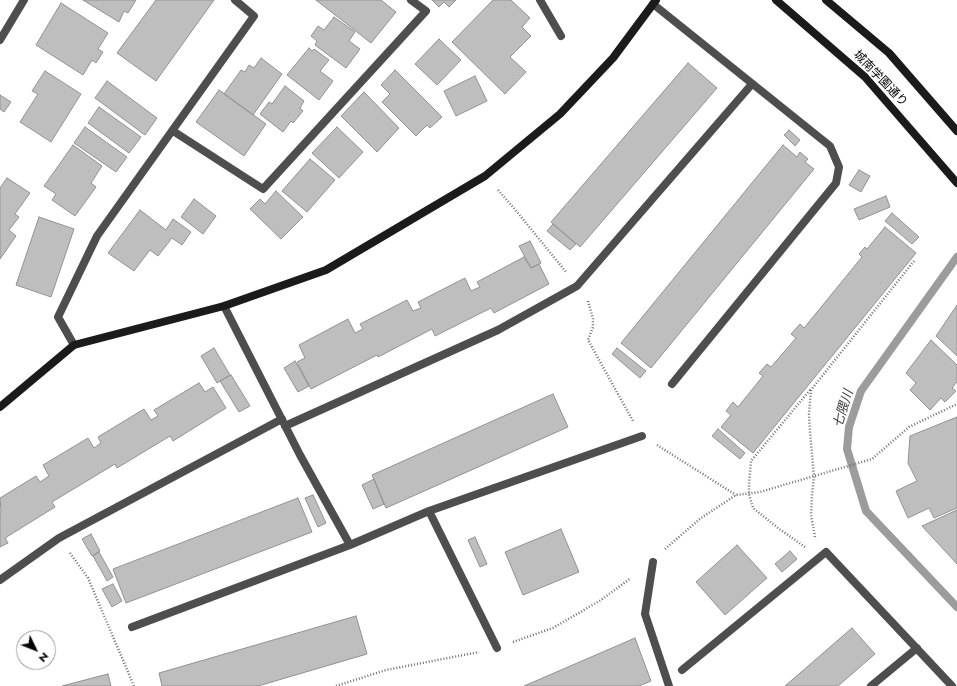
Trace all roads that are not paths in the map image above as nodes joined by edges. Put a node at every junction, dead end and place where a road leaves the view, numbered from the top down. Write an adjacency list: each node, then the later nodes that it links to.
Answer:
1 (24, 0): 9 (street)
2 (235, 0): 11 (street)
3 (411, 0): 11 (street)
4 (540, 0): 8 (street)
5 (776, 0): 13 (street, 城南学園通り)
6 (826, 0): 12 (street, 城南学園通り)
7 (655, 2): 10 (street); 14 (street)
8 (561, 36)
9 (0, 40)
10 (752, 84): 16 (street); 18 (street)
11 (172, 130): 15 (street)
12 (957, 131)
13 (957, 183)
14 (224, 306): 15 (street); 18 (street)
15 (74, 345): 17 (street)
16 (672, 384)
17 (0, 407)
18 (283, 423): 21 (street); 23 (street)
19 (642, 436): 20 (street)
20 (429, 511): 21 (street); 25 (street)
21 (350, 545): 24 (street)
22 (653, 562): 28 (street)
23 (0, 580)
24 (132, 627)
25 (497, 648)
26 (917, 648): 27 (street); 29 (street); 30 (street)
27 (682, 670)
28 (666, 685)
29 (871, 686)
30 (952, 686)

